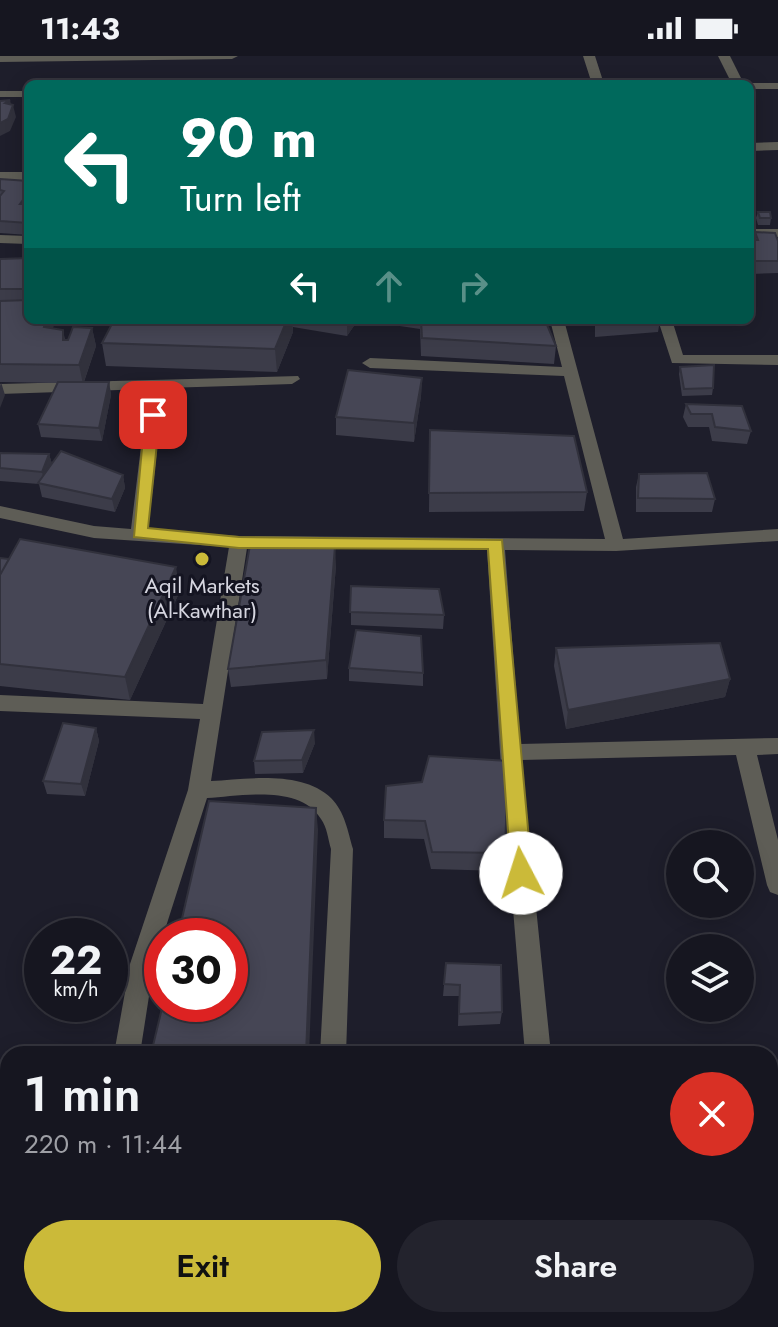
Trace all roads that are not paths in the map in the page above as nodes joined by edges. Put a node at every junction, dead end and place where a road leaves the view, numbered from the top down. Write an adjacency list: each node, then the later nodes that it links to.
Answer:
1 (232, 56): 4 (street)
2 (589, 56): 5 (street)
3 (724, 56): 6 (street)
4 (0, 59)
5 (597, 80)
6 (736, 80)
7 (754, 86): 8 (street)
8 (778, 86)
9 (0, 94): 10 (street)
10 (24, 94)
11 (778, 146): 12 (street)
12 (754, 147)
13 (0, 176): 14 (street)
14 (24, 176)
15 (754, 233): 16 (street)
16 (778, 233)
17 (0, 239): 18 (street)
18 (24, 240)
19 (558, 324): 23 (street)
20 (666, 324): 21 (street)
21 (775, 360): 24 (street)
22 (370, 363): 23 (street)
23 (569, 372): 33 (street)
24 (778, 378)
25 (292, 379): 26 (street)
26 (156, 385): 27 (street); 29 (street)
27 (0, 389)
28 (0, 512): 29 (street)
29 (139, 533): 31 (street)
30 (778, 535): 33 (street)
31 (239, 542): 32 (street); 35 (street)
32 (496, 544): 33 (street); 38 (street)
33 (616, 545)
34 (1, 707): 35 (street)
35 (209, 712): 39 (street)
36 (744, 746): 37 (street); 38 (street); 40 (street)
37 (778, 746)
38 (510, 752): 43 (street)
39 (199, 790): 41 (street); 42 (street)
40 (778, 885)
41 (128, 1046)
42 (333, 1046)
43 (537, 1046)

